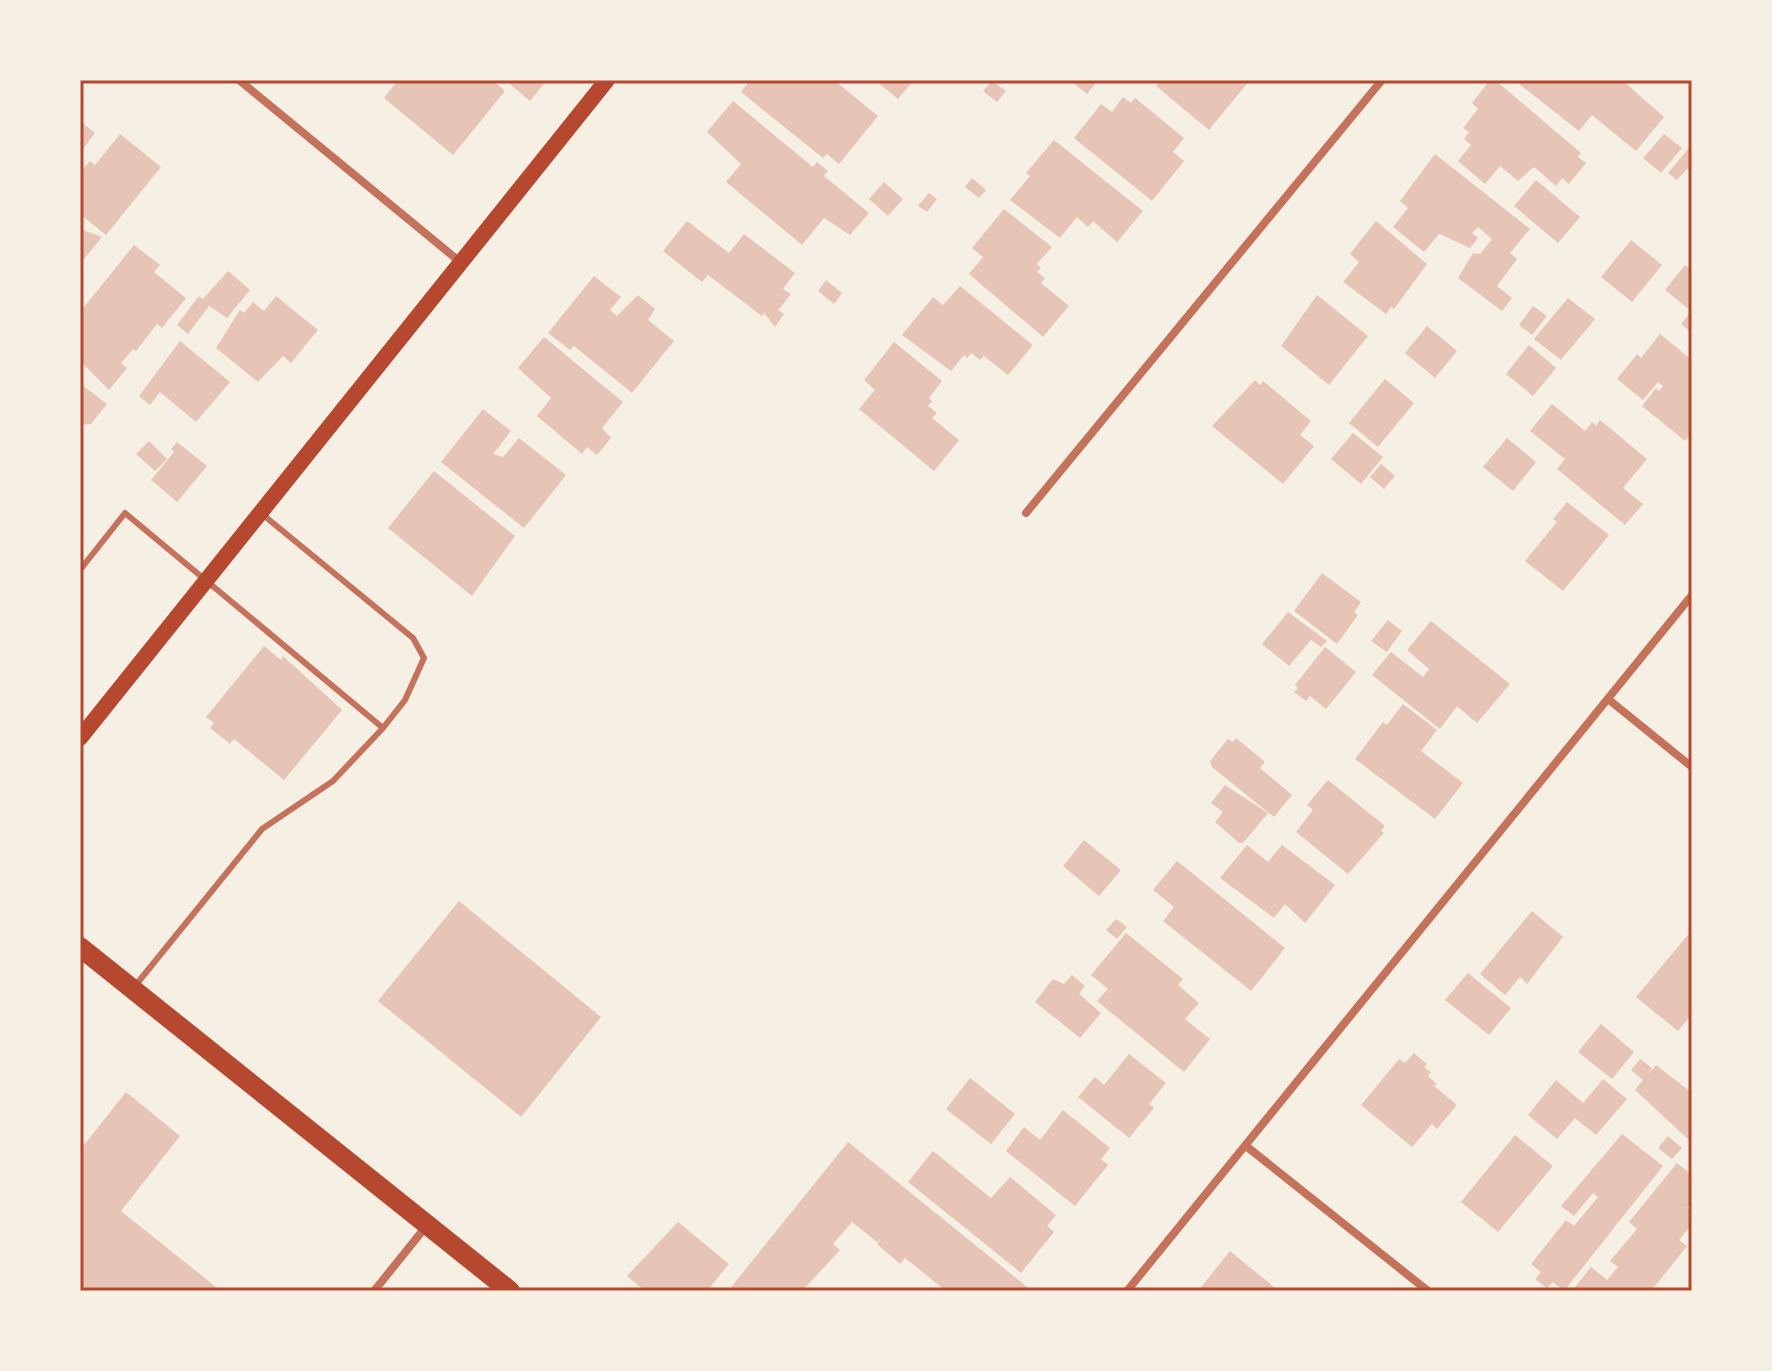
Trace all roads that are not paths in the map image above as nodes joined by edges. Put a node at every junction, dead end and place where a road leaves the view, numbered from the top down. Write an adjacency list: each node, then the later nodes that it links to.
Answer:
1 (239, 80): 4 (street)
2 (607, 80): 4 (main road)
3 (1382, 80): 6 (street)
4 (459, 261): 5 (main road)
5 (260, 512): 8 (main road); 11 (lane)
6 (1026, 513)
7 (80, 570): 8 (lane)
8 (207, 578): 11 (lane); 12 (main road)
9 (1692, 595): 10 (street)
10 (1608, 699): 13 (street); 16 (street)
11 (383, 728): 15 (lane)
12 (80, 738)
13 (1692, 767)
14 (80, 947): 15 (main road)
15 (132, 989): 17 (main road)
16 (1246, 1146): 20 (street); 21 (street)
17 (428, 1224): 18 (street); 19 (main road)
18 (374, 1291)
19 (510, 1291)
20 (1127, 1291)
21 (1428, 1291)

